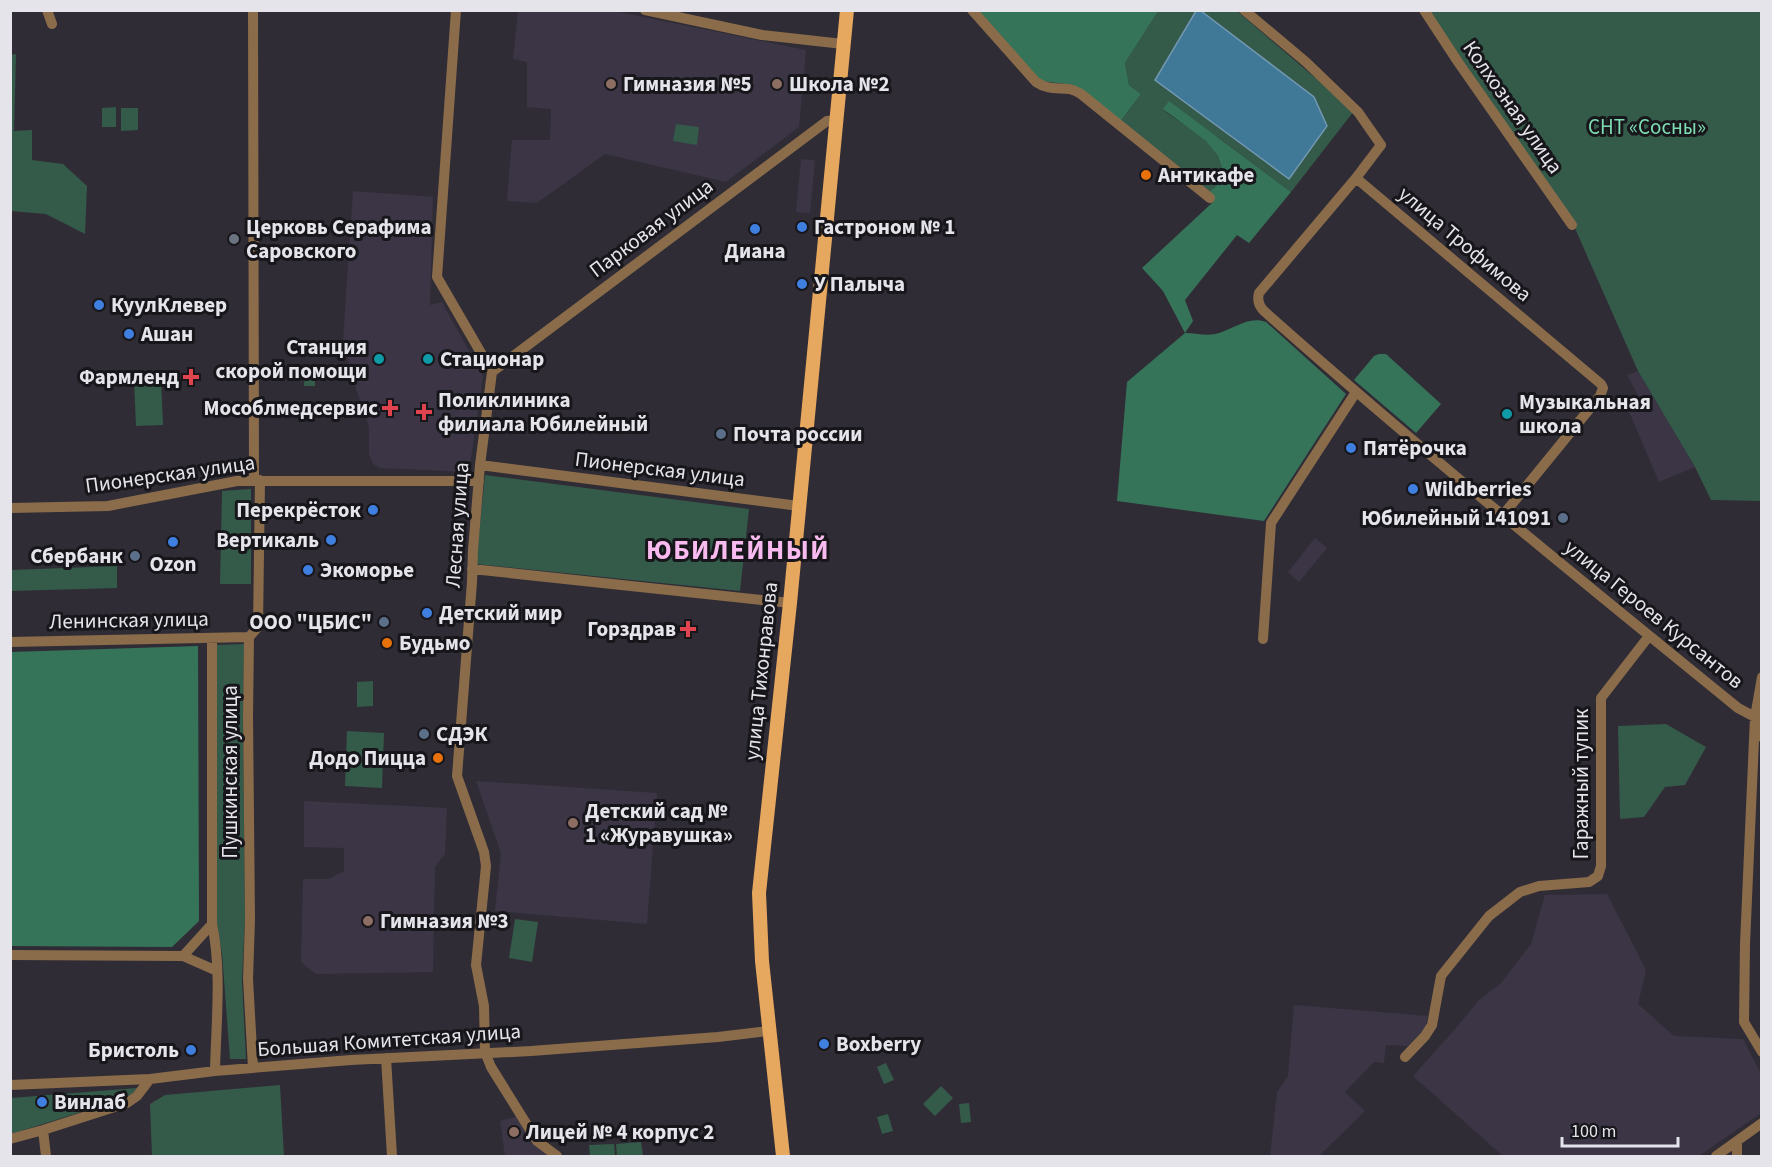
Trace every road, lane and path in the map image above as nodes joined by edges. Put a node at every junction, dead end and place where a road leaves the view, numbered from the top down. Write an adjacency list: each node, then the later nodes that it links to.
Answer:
1 (47, 10): 9 (street)
2 (253, 10): 18 (street, Пушкинская улица)
3 (456, 10): 15 (street)
4 (645, 10): 10 (street)
5 (847, 10): 10 (main road, улица Тихонравова)
6 (972, 10): 13 (street)
7 (1244, 10): 12 (street)
8 (1424, 10): 14 (street, Колхозная улица)
9 (52, 24)
10 (843, 44): 11 (main road, улица Тихонравова)
11 (836, 120): 15 (street, Парковая улица); 20 (main road, улица Тихонравова)
12 (1356, 178): 16 (street, улица Героев Курсантов); 22 (street, улица Трофимова)
13 (1210, 198)
14 (1572, 225)
15 (492, 372): 17 (street, Лесная улица)
16 (1356, 392): 22 (street, улица Героев Курсантов); 28 (street)
17 (480, 465): 19 (street, Лесная улица); 20 (street, Пионерская улица)
18 (257, 480): 19 (street, Пионерская улица); 21 (street, Пионерская улица); 26 (street, Пушкинская улица)
19 (479, 481): 23 (street, Лесная улица)
20 (799, 506): 24 (main road, улица Тихонравова)
21 (10, 508)
22 (1503, 515): 25 (street, улица Героев Курсантов)
23 (472, 569): 24 (street); 38 (street, Лесная улица)
24 (790, 603): 37 (main road, улица Тихонравова)
25 (1649, 636): 31 (street, улица Героев Курсантов); 40 (street, Гаражный тупик)
26 (249, 637): 27 (street, Ленинская улица); 42 (street, Пушкинская улица)
27 (212, 638): 29 (street, Ленинская улица); 33 (street, Пушкинская улица)
28 (1263, 639)
29 (10, 642)
30 (1761, 677): 31 (street)
31 (1758, 718): 32 (street); 39 (street)
32 (1761, 737)
33 (212, 924): 35 (street); 36 (street, Пушкинская улица)
34 (10, 955): 35 (street)
35 (183, 956): 36 (street)
36 (217, 971): 43 (street, Пушкинская улица)
37 (769, 1031): 38 (street, Большая Комитетская улица); 53 (main road, улица Тихонравова)
38 (485, 1052): 41 (street, Большая Комитетская улица); 52 (street)
39 (1761, 1052)
40 (1405, 1057)
41 (386, 1058): 42 (street, Большая Комитетская улица); 51 (street)
42 (253, 1068): 43 (street, Большая Комитетская улица)
43 (215, 1071): 44 (street, Большая Комитетская улица)
44 (150, 1079): 45 (street, Большая Комитетская улица); 47 (street)
45 (10, 1085)
46 (1761, 1124): 49 (street)
47 (43, 1130): 48 (street); 50 (street)
48 (10, 1139)
49 (1737, 1141): 54 (street); 55 (street)
50 (46, 1156)
51 (393, 1156)
52 (556, 1156)
53 (783, 1156)
54 (1716, 1156)
55 (1737, 1156)

